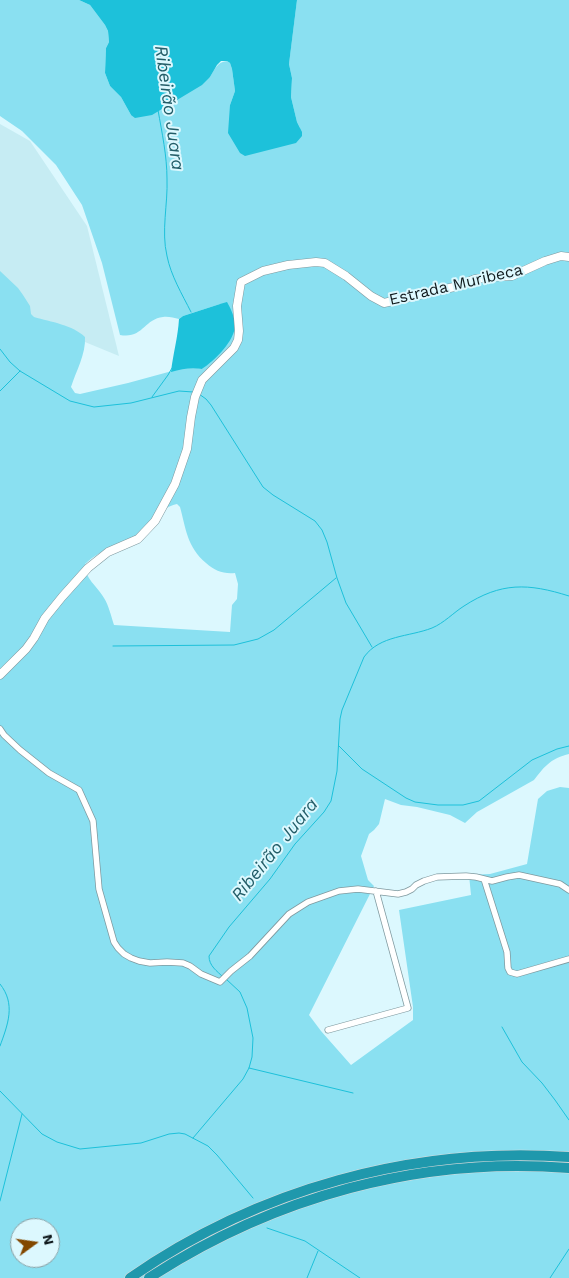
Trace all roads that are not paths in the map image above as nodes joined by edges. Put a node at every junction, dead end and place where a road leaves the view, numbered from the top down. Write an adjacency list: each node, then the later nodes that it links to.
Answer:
1 (569, 257): 2 (street, Estrada Muribeca)
2 (0, 675)
3 (0, 729): 6 (street)
4 (484, 879): 5 (street); 6 (street); 7 (street)
5 (569, 890)
6 (376, 891): 8 (street)
7 (569, 959)
8 (328, 1030)
9 (569, 1157): 11 (highway)
10 (569, 1168): 12 (highway)
11 (130, 1278)
12 (149, 1278)

